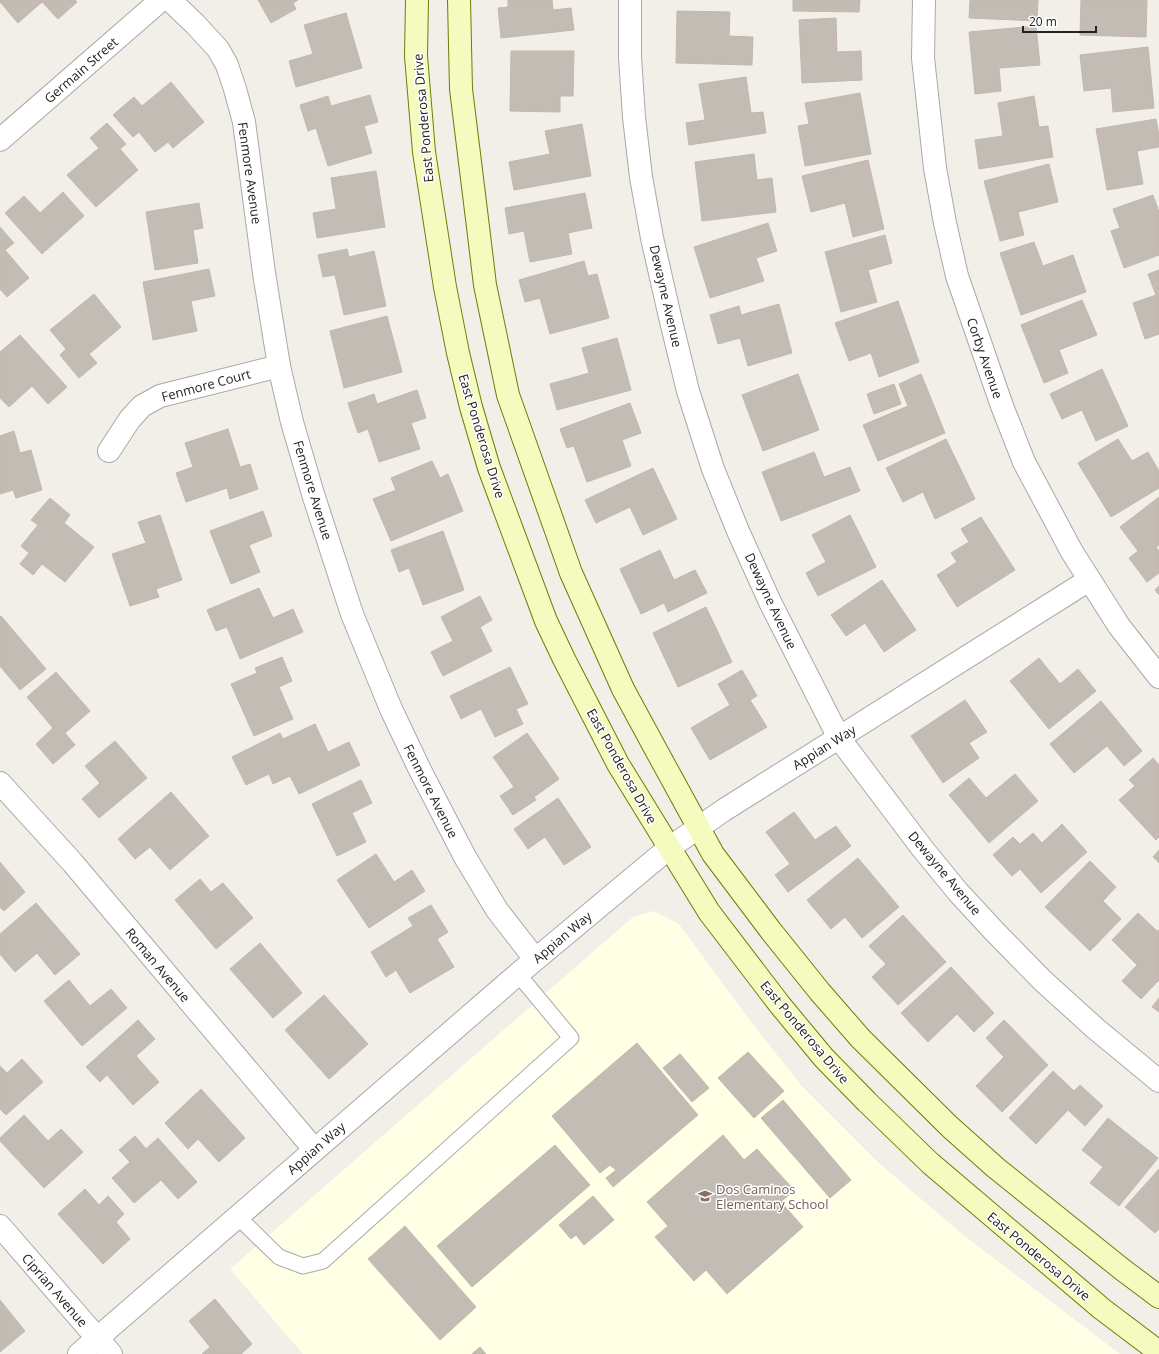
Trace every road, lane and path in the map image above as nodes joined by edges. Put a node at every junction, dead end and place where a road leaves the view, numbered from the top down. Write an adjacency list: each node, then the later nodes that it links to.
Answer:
1 (161, 0): 7 (street, Germain Street)
2 (170, 0): 8 (street, Fenmore Avenue)
3 (417, 0): 15 (main road, East Ponderosa Drive)
4 (459, 0): 14 (main road)
5 (630, 0): 12 (street, Dewayne Avenue)
6 (924, 0): 10 (street, Corby Avenue)
7 (0, 140)
8 (280, 366): 9 (street, Fenmore Court); 16 (street, Fenmore Avenue)
9 (109, 452)
10 (1089, 580): 11 (street, Corby Avenue); 12 (street, Appian Way)
11 (1159, 678)
12 (839, 738): 14 (street, Appian Way); 18 (street, Dewayne Avenue)
13 (0, 783): 19 (street, Roman Avenue)
14 (698, 828): 15 (street, Appian Way); 22 (main road)
15 (669, 848): 16 (street, Appian Way); 24 (main road, East Ponderosa Drive)
16 (535, 959): 17 (street, Appian Way)
17 (518, 974): 19 (street, Appian Way); 20 (lane)
18 (1159, 1081)
19 (314, 1149): 20 (street, Appian Way)
20 (237, 1216): 23 (street, Appian Way)
21 (0, 1226): 23 (street, Ciprian Avenue)
22 (1159, 1298)
23 (104, 1346): 25 (street, Appian Way)
24 (1159, 1352)
25 (79, 1354)

